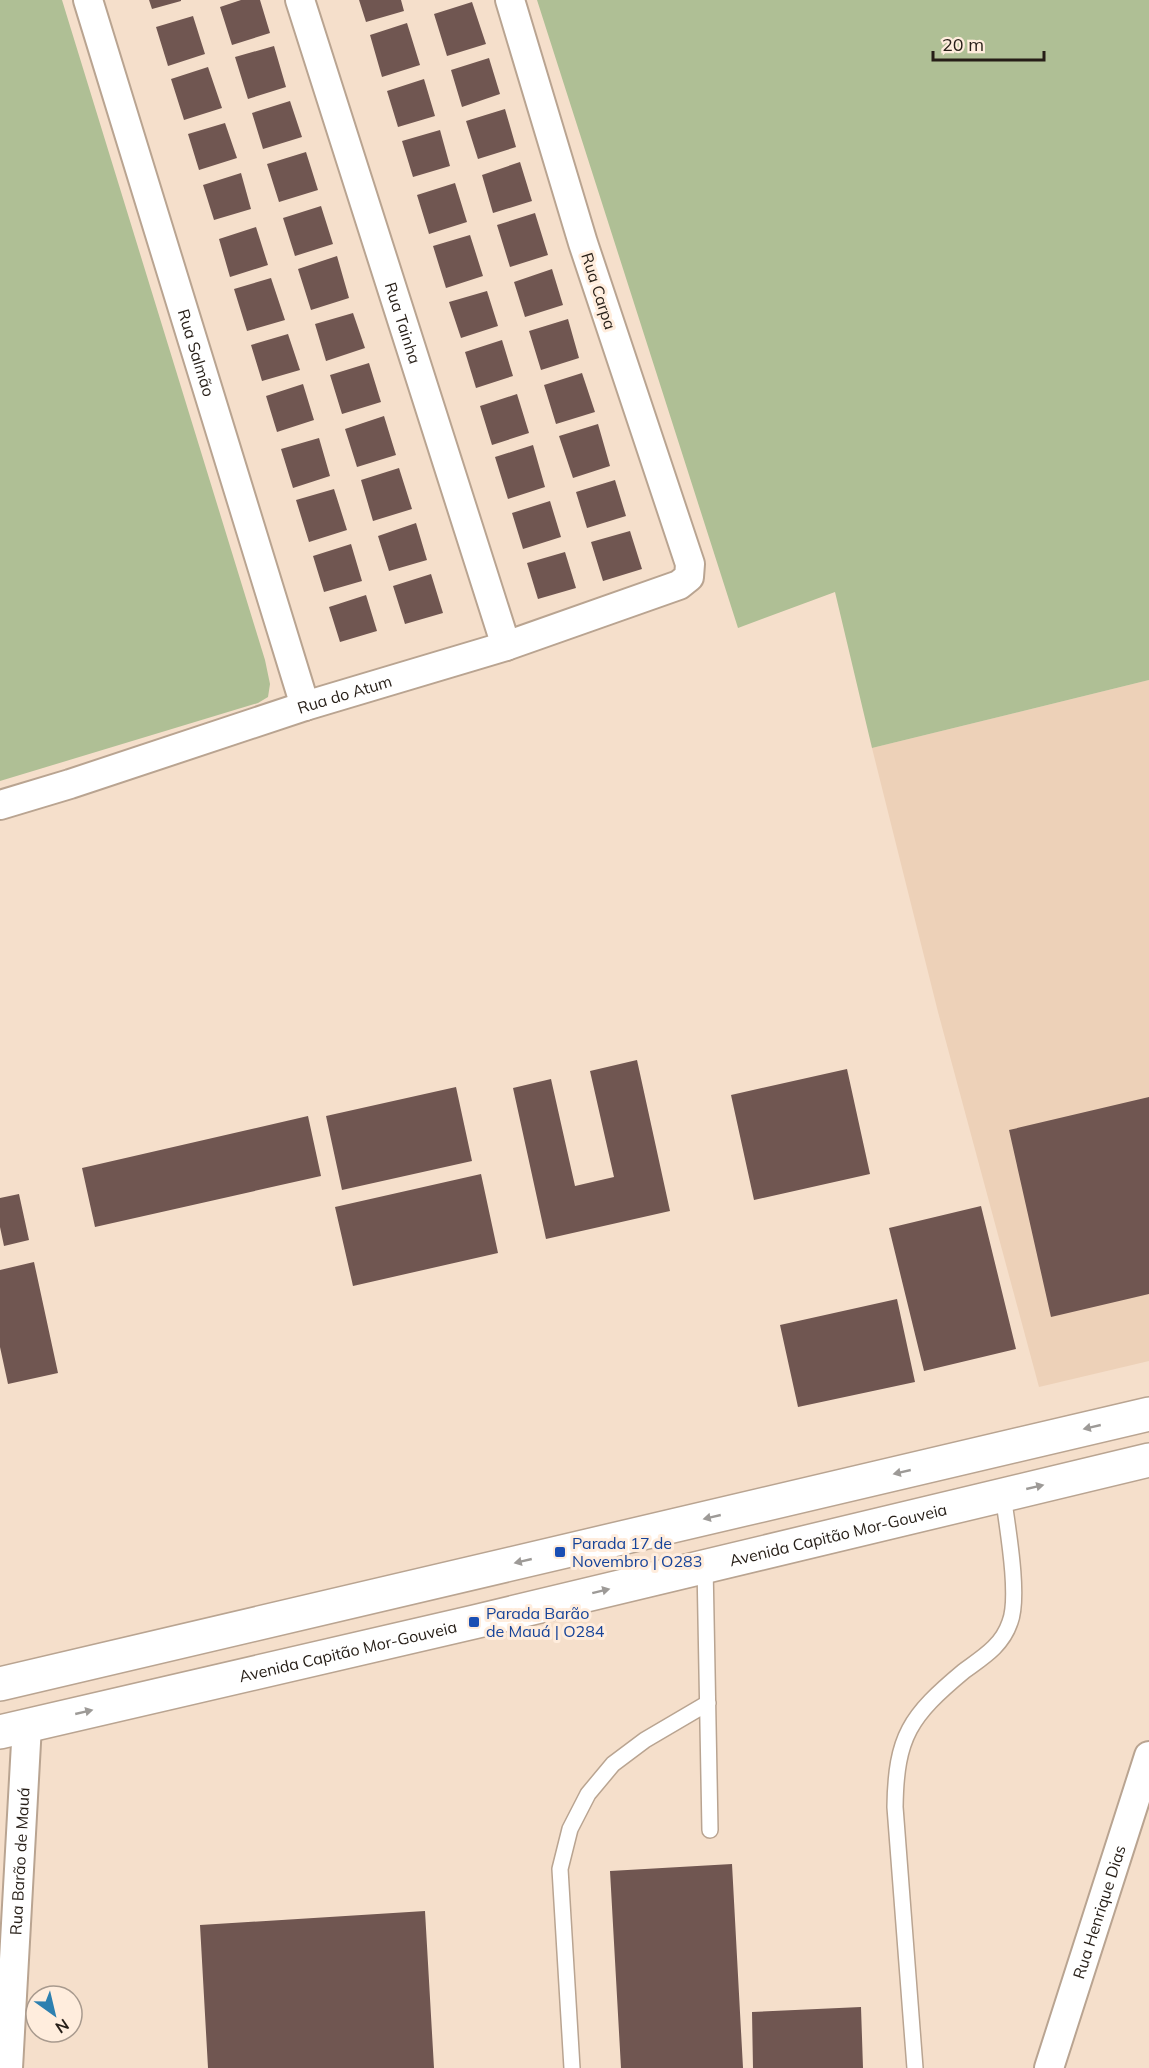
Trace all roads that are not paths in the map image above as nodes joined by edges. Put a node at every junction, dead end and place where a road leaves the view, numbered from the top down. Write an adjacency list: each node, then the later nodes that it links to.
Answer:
1 (88, 0): 6 (street, Rua Salmão)
2 (300, 0): 5 (street, Rua Tainha)
3 (510, 0): 4 (street, Rua Carpa)
4 (688, 579): 5 (street, Rua do Atum)
5 (506, 646): 6 (street, Rua do Atum)
6 (305, 706): 7 (street, Rua do Atum)
7 (0, 805)
8 (1149, 1414): 12 (main road, one-way to 12)
9 (1149, 1460): 10 (main road, Avenida Capitão Mor-Gouveia, one-way to 9)
10 (1004, 1495): 11 (main road, Avenida Capitão Mor-Gouveia); 19 (lane)
11 (705, 1565): 13 (lane); 14 (main road, Avenida Capitão Mor-Gouveia, one-way to 11)
12 (0, 1684)
13 (708, 1703): 16 (lane); 18 (lane)
14 (13, 1728): 17 (street, Rua Barão de Mauá)
15 (1149, 1756): 20 (street, Rua Henrique Dias)
16 (710, 1830)
17 (8, 2068)
18 (572, 2068)
19 (915, 2068)
20 (1049, 2068)

